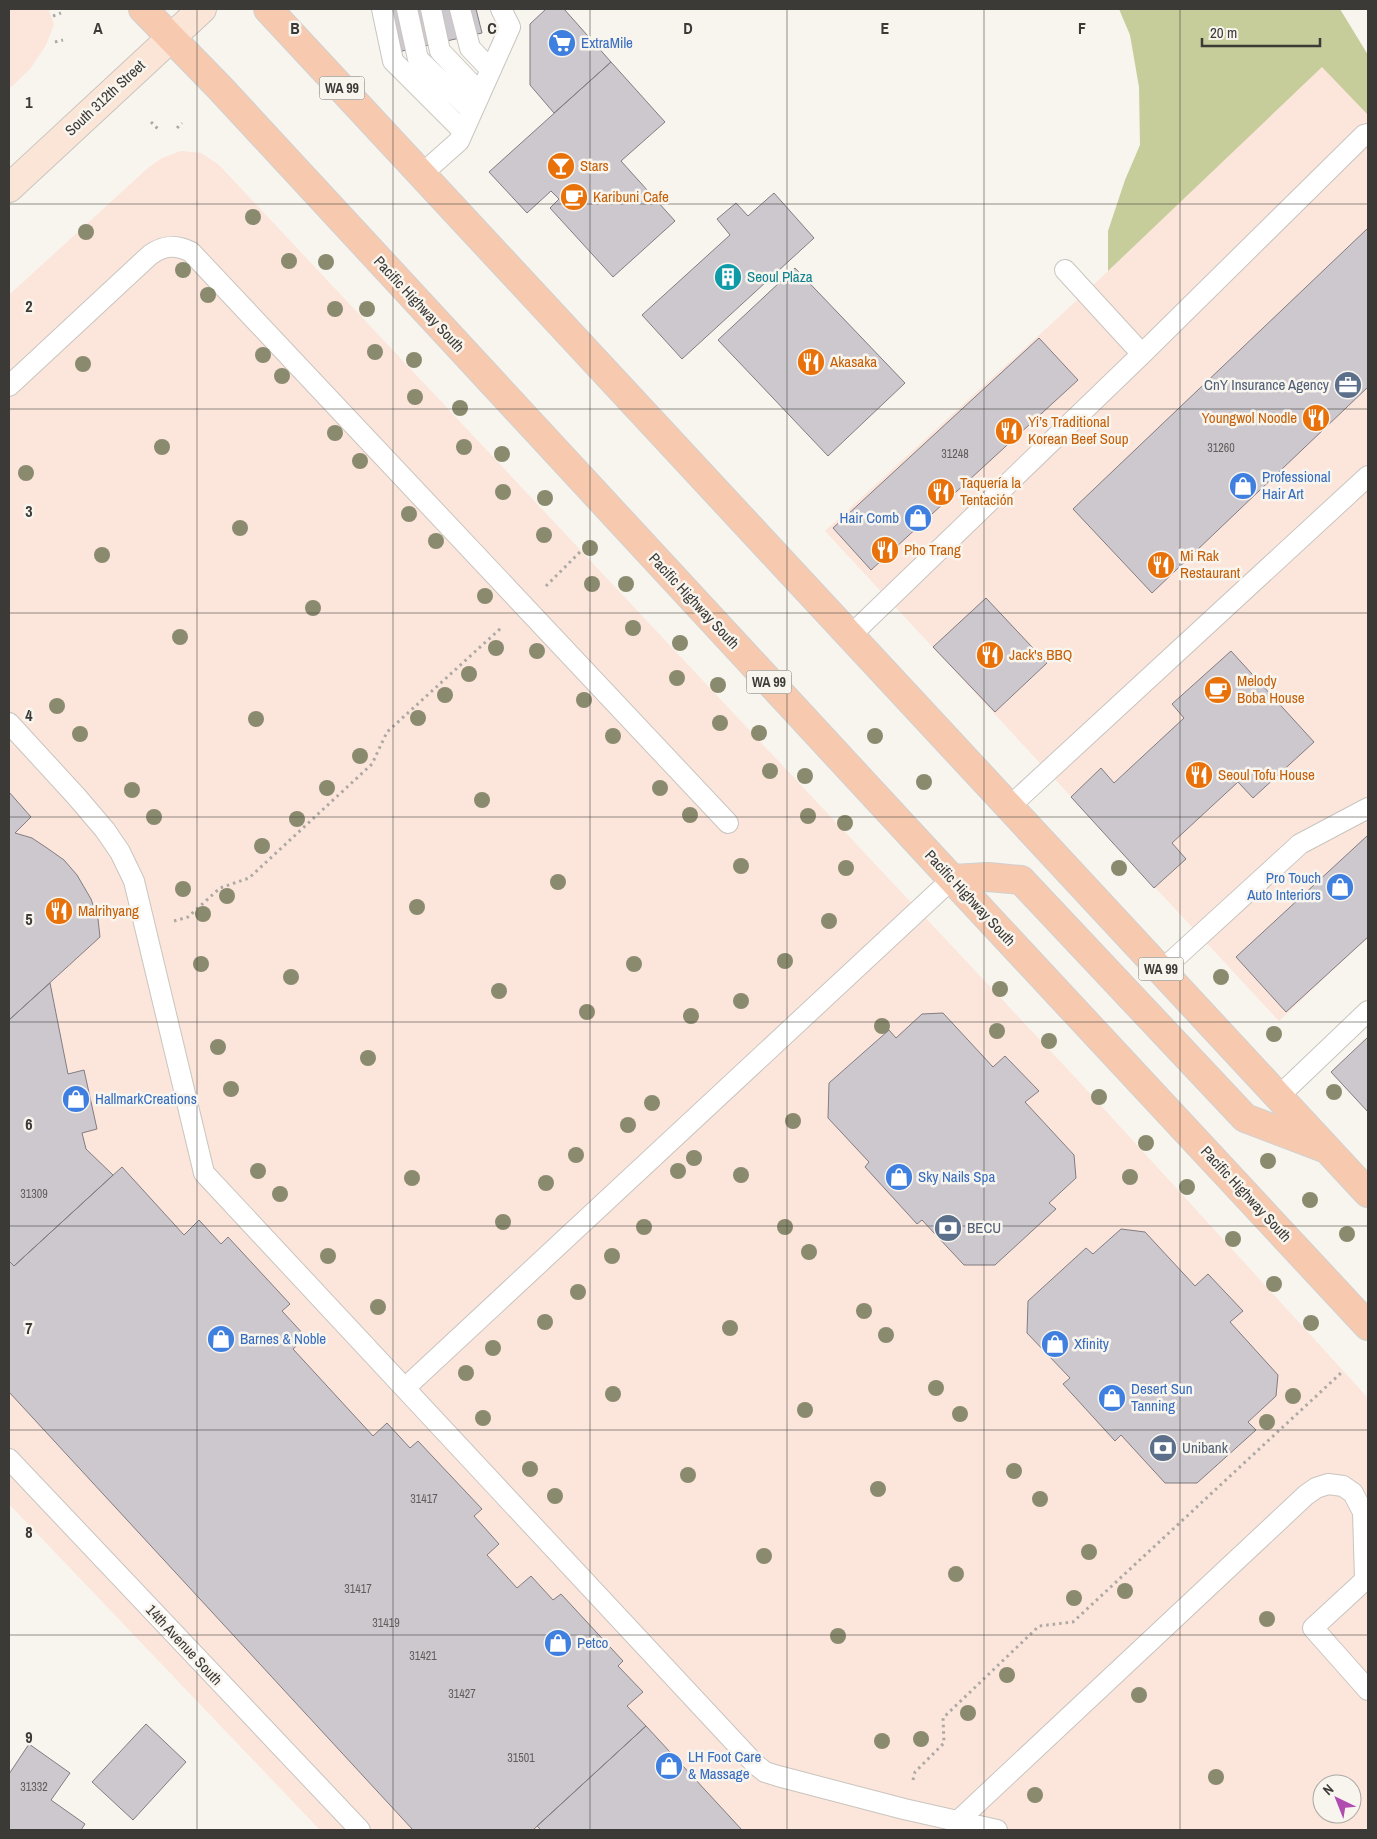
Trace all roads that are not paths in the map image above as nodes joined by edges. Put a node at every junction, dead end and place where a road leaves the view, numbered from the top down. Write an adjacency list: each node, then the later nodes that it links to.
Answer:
1 (143, 9): 9 (main road, Pacific Highway South / WA 99)
2 (202, 9): 9 (street, South 312th Street)
3 (268, 9): 15 (main road, WA 99)
4 (382, 9): 13 (lane)
5 (407, 9): 12 (lane)
6 (431, 9): 11 (lane)
7 (460, 9): 10 (lane)
8 (501, 9): 10 (lane)
9 (170, 37): 16 (street, South 312th Street); 26 (main road, Pacific Highway South / WA 99)
10 (491, 70): 11 (lane)
11 (480, 93): 12 (lane)
12 (472, 111): 13 (lane)
13 (463, 131): 15 (lane)
14 (1368, 134): 18 (lane)
15 (422, 174): 21 (main road, WA 99)
16 (9, 188)
17 (1065, 270): 18 (lane)
18 (1142, 354): 21 (lane)
19 (9, 386): 25 (lane)
20 (1368, 476): 23 (lane)
21 (850, 636): 23 (main road, WA 99)
22 (9, 723): 33 (lane)
23 (1008, 807): 27 (main road, WA 99)
24 (1368, 808): 27 (lane)
25 (728, 823)
26 (952, 879): 30 (main road); 32 (main road, Pacific Highway South / WA 99); 33 (lane)
27 (1162, 970): 29 (main road, WA 99)
28 (1368, 1011): 29 (lane)
29 (1279, 1096): 30 (main road, WA 99)
30 (1330, 1151): 31 (main road, WA 99)
31 (1368, 1193)
32 (1368, 1326)
33 (405, 1388): 37 (lane)
34 (9, 1459): 38 (lane, 14th Avenue South)
35 (1366, 1582): 36 (lane); 37 (lane)
36 (1368, 1690)
37 (958, 1820): 39 (lane)
38 (360, 1830)
39 (998, 1830)

